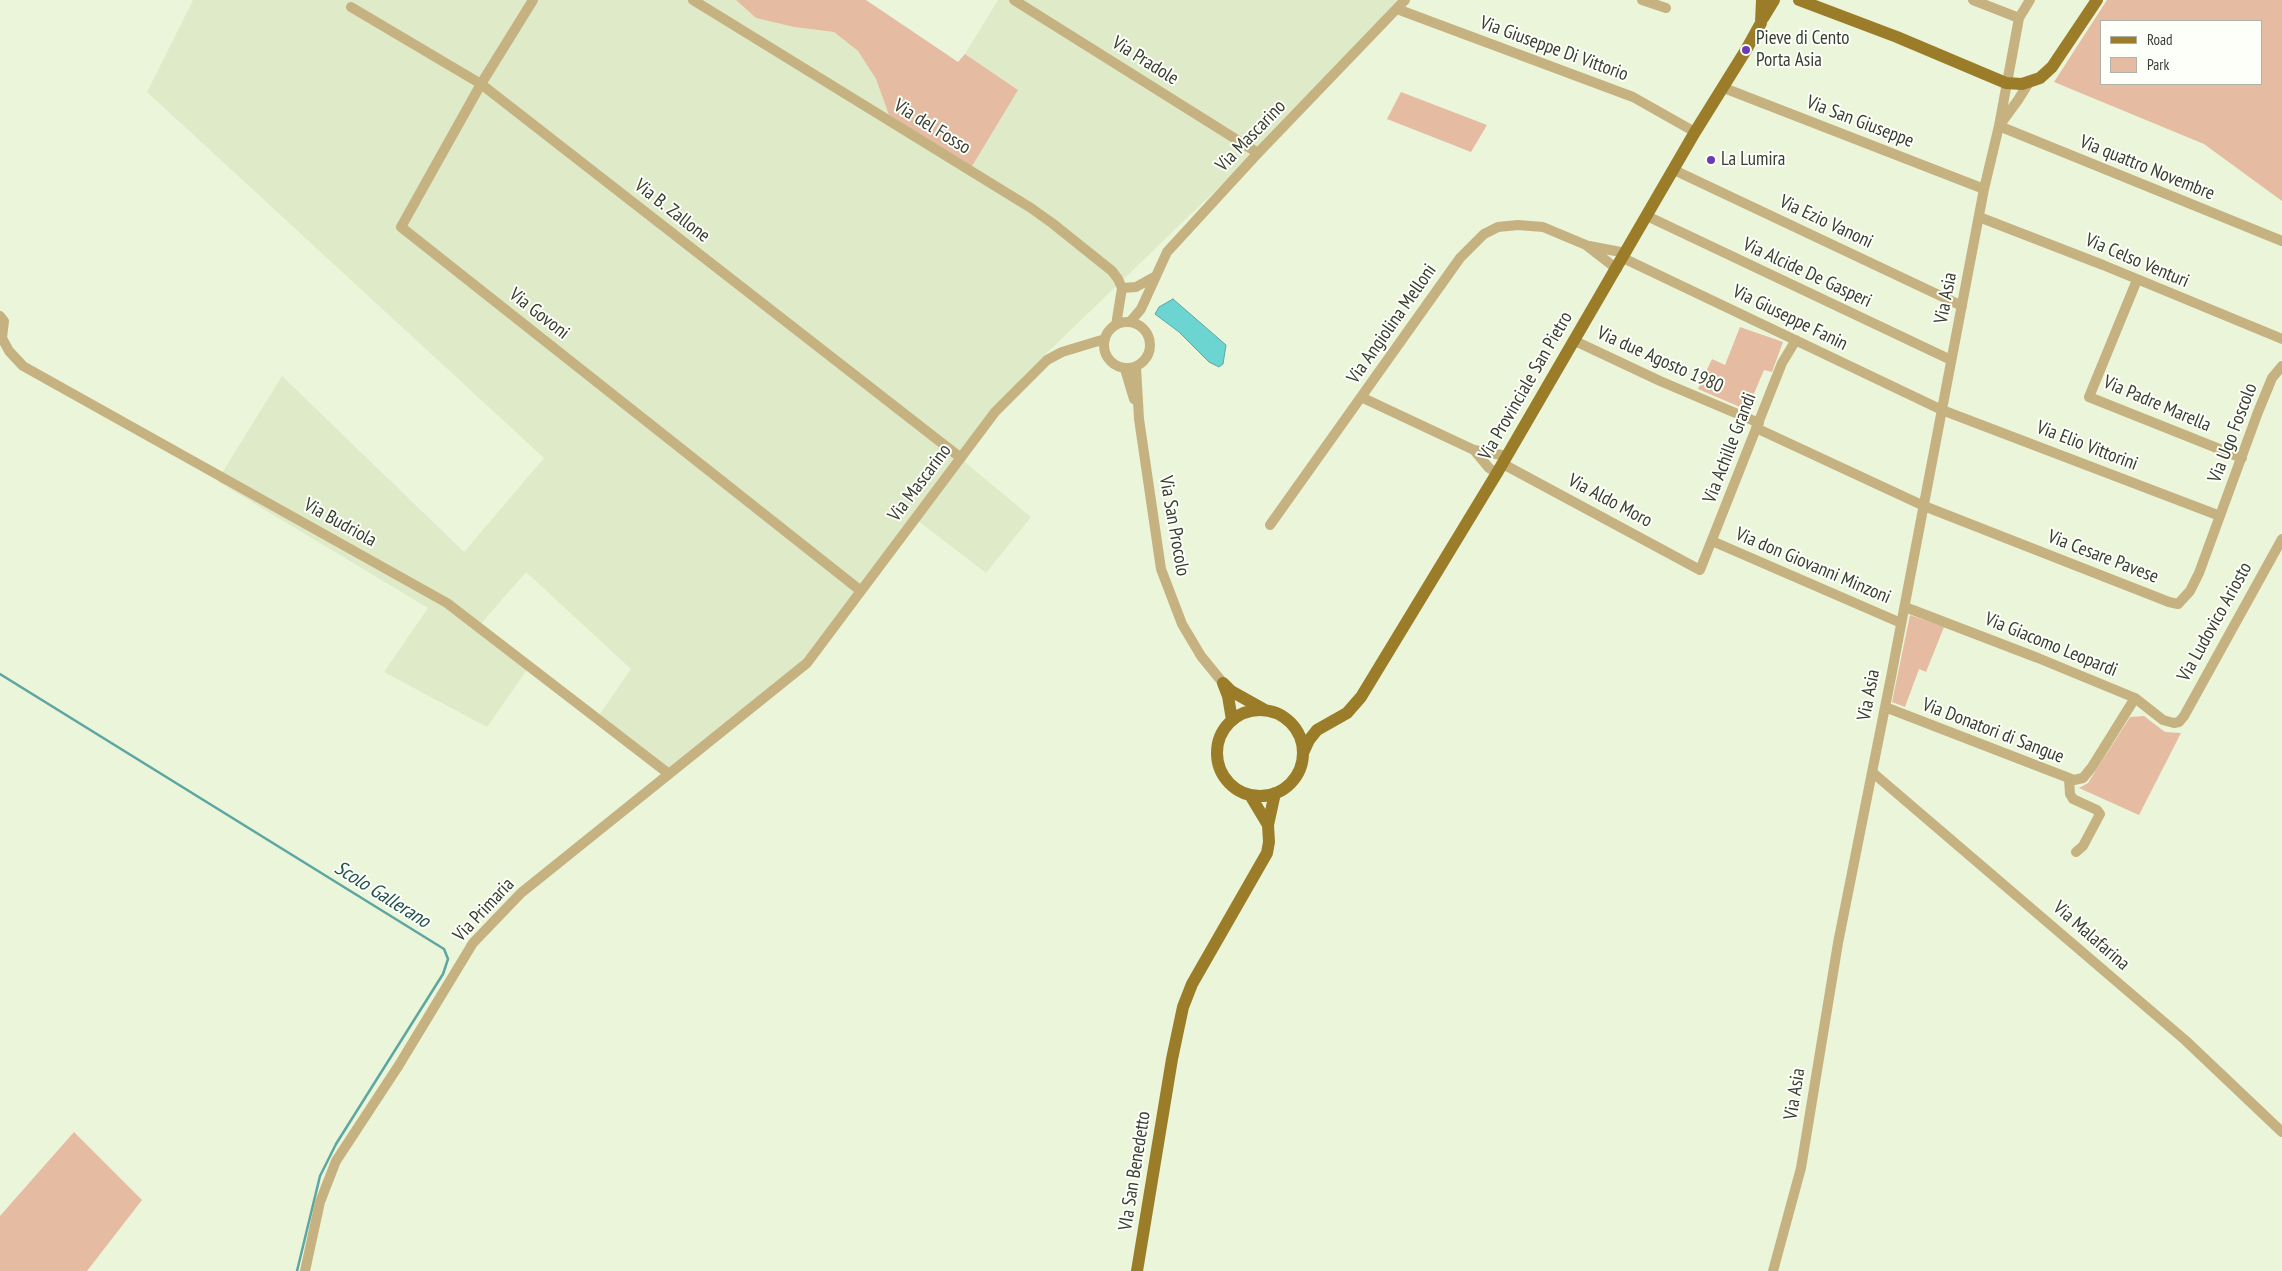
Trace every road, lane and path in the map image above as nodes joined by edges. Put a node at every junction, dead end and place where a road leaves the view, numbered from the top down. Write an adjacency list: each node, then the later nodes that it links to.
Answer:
1 (533, 0): 18 (street, Via Govoni)
2 (693, 0): 33 (street, Via del Fosso)
3 (1014, 0): 23 (street, Via Pradole)
4 (1405, 0): 14 (street, Via Mascarino)
5 (1642, 0): 13 (street)
6 (1762, 0): 16 (main road)
7 (1774, 0): 16 (main road, Via Provinciale San Pietro)
8 (1801, 0): 17 (main road)
9 (1973, 0): 15 (street)
10 (2030, 0): 15 (street)
11 (2096, 0): 19 (main road)
12 (351, 7): 18 (street, Via B. Zallone)
13 (1666, 8)
14 (1397, 9): 22 (street, Via Giuseppe Di Vittorio); 23 (street, Via Mascarino)
15 (2019, 18): 17 (street, Via Asia)
16 (1761, 22): 20 (main road, Via Provinciale San Pietro)
17 (2006, 83): 19 (main road); 21 (street, Via Asia)
18 (481, 84): 52 (street, Via B. Zallone); 61 (street, Via Govoni)
19 (2028, 84): 21 (street, Via Asia)
20 (1724, 88): 22 (main road, Via Provinciale San Pietro); 25 (street, Via San Giuseppe)
21 (1999, 126): 25 (street, Via Asia); 28 (street, Via quattro Novembre)
22 (1695, 132): 24 (main road, Via Provinciale San Pietro)
23 (1258, 152): 31 (street, Via Mascarino)
24 (1674, 170): 26 (main road, Via Provinciale San Pietro); 34 (street, Via Ezio Vanoni)
25 (1984, 189): 27 (street, Via Asia)
26 (1647, 216): 30 (main road, Via Provinciale San Pietro); 45 (street, Via Alcide De Gasperi)
27 (1978, 218): 32 (street, Via Celso Venturi); 34 (street, Via Asia)
28 (2282, 241)
29 (1586, 245): 30 (street, Via Angiolina Melloni); 30 (street, Via Angiolina Melloni); 48 (street, Via Angiolina Melloni)
30 (1622, 260): 40 (main road, Via Provinciale San Pietro); 41 (street, Via Giuseppe Fanin)
31 (1154, 277): 33 (street); 35 (street, Via Mascarino)
32 (2137, 280): 42 (street, Via Celso Venturi); 53 (street, Via Padre Marella)
33 (1122, 288): 37 (street)
34 (1962, 306): 45 (street, Via Asia)
35 (1141, 309): 37 (street); 38 (street)
36 (0, 316): 75 (street, Via Budriola)
37 (1124, 323): 38 (street); 39 (street)
38 (1141, 326): 47 (street)
39 (1105, 339): 43 (street, Via Mascarino); 44 (street)
40 (1575, 340): 50 (street, Via due Agosto 1980); 54 (main road, Via Provinciale San Pietro)
41 (1796, 340): 49 (street, Via Giuseppe Fanin); 50 (street, Via Achille Grandi)
42 (2282, 340)
43 (1080, 346): 44 (street); 52 (street, Via Mascarino)
44 (1104, 350): 47 (street)
45 (1952, 360): 49 (street, Via Asia)
46 (2282, 366): 53 (street, Via Ugo Foscolo)
47 (1130, 368): 65 (street, Via San Procolo)
48 (1361, 397): 51 (street); 57 (street, Via Angiolina Melloni)
49 (1942, 410): 55 (street, Via Asia); 56 (street, Via Elio Vittorini)
50 (1757, 426): 55 (street, Via due Agosto 1980); 59 (street, Via Achille Grandi)
51 (1474, 450): 54 (street); 54 (street)
52 (961, 458): 61 (street, Via Mascarino)
53 (2242, 458): 56 (street, Via Ugo Foscolo)
54 (1502, 465): 60 (street, Via Aldo Moro); 72 (main road, Via Provinciale San Pietro)
55 (1924, 506): 56 (street, Via Cesare Pavese); 62 (street, Via Asia)
56 (2220, 516)
57 (1270, 525)
58 (2282, 539): 70 (street, Via Ludovico Ariosto)
59 (1712, 541): 60 (street, Via Achille Grandi); 63 (street, Via don Giovanni Minzoni)
60 (1700, 570)
61 (861, 591): 64 (street, Via Mascarino)
62 (1904, 607): 63 (street, Via Asia); 66 (street, Via Giacomo Leopardi)
63 (1901, 623): 67 (street, Via Asia)
64 (807, 663): 75 (street, Via Primaria)
65 (1223, 683): 68 (main road); 69 (main road)
66 (2136, 698): 70 (street, Via Giacomo Leopardi); 76 (street, Via Donatori di Sangue)
67 (1885, 707): 74 (street, Via Asia); 76 (street, Via Donatori di Sangue)
68 (1266, 710): 69 (main road); 71 (main road)
69 (1232, 720): 78 (main road)
70 (2179, 722)
71 (1292, 724): 72 (main road); 73 (main road)
72 (1323, 726): 73 (main road)
73 (1303, 754): 77 (main road)
74 (1872, 772): 81 (street, Via Malafarina); 84 (street, Via Asia)
75 (669, 774): 82 (street, Via Primaria)
76 (2069, 779): 80 (street)
77 (1275, 793): 78 (main road); 79 (main road)
78 (1250, 795): 79 (main road)
79 (1268, 825): 83 (main road, VIa San Benedetto)
80 (2076, 852)
81 (2282, 1132)
82 (305, 1271)
83 (1137, 1271)
84 (1773, 1271)

